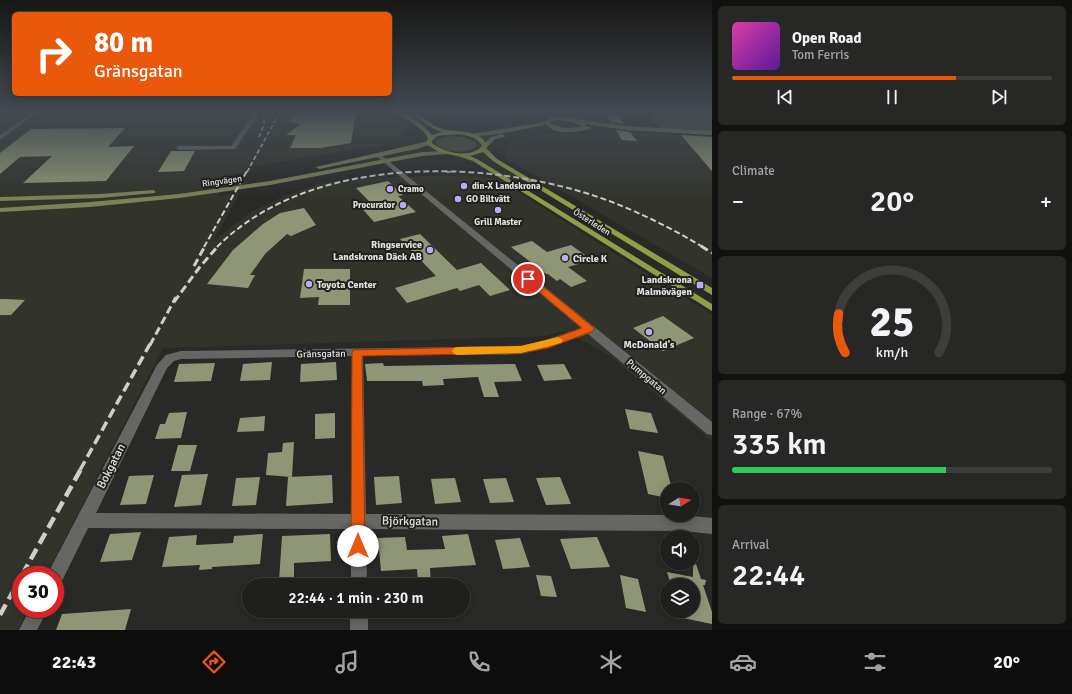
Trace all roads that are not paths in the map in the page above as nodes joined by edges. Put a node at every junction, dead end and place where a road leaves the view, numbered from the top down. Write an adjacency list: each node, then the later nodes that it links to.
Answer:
1 (238, 141): 7 (street)
2 (427, 141): 10 (main road, Ringvägen)
3 (431, 141): 8 (main road)
4 (481, 141): 6 (main road, Österleden)
5 (490, 141): 6 (main road)
6 (484, 147): 9 (main road); 14 (main road, Österleden)
7 (179, 148)
8 (445, 153): 9 (main road); 11 (main road, Ringvägen)
9 (460, 154): 15 (main road, Österleden)
10 (378, 155): 11 (street, Pumpgatan); 12 (main road, Ringvägen)
11 (386, 161): 13 (main road, Ringvägen); 16 (street, Pumpgatan)
12 (0, 199)
13 (0, 210)
14 (712, 292)
15 (712, 308)
16 (590, 329): 17 (street, Gränsgatan); 19 (street, Pumpgatan)
17 (356, 353): 18 (street, Gränsgatan); 21 (street)
18 (170, 358): 20 (street, Bokgatan)
19 (712, 430)
20 (84, 520): 21 (street, Björkgatan); 23 (street, Bokgatan)
21 (358, 520): 22 (street, Björkgatan); 24 (street)
22 (712, 526)
23 (61, 566)
24 (358, 578)
25 (34, 618): 27 (street)
26 (359, 618): 28 (street)
27 (28, 630)
28 (359, 630)

